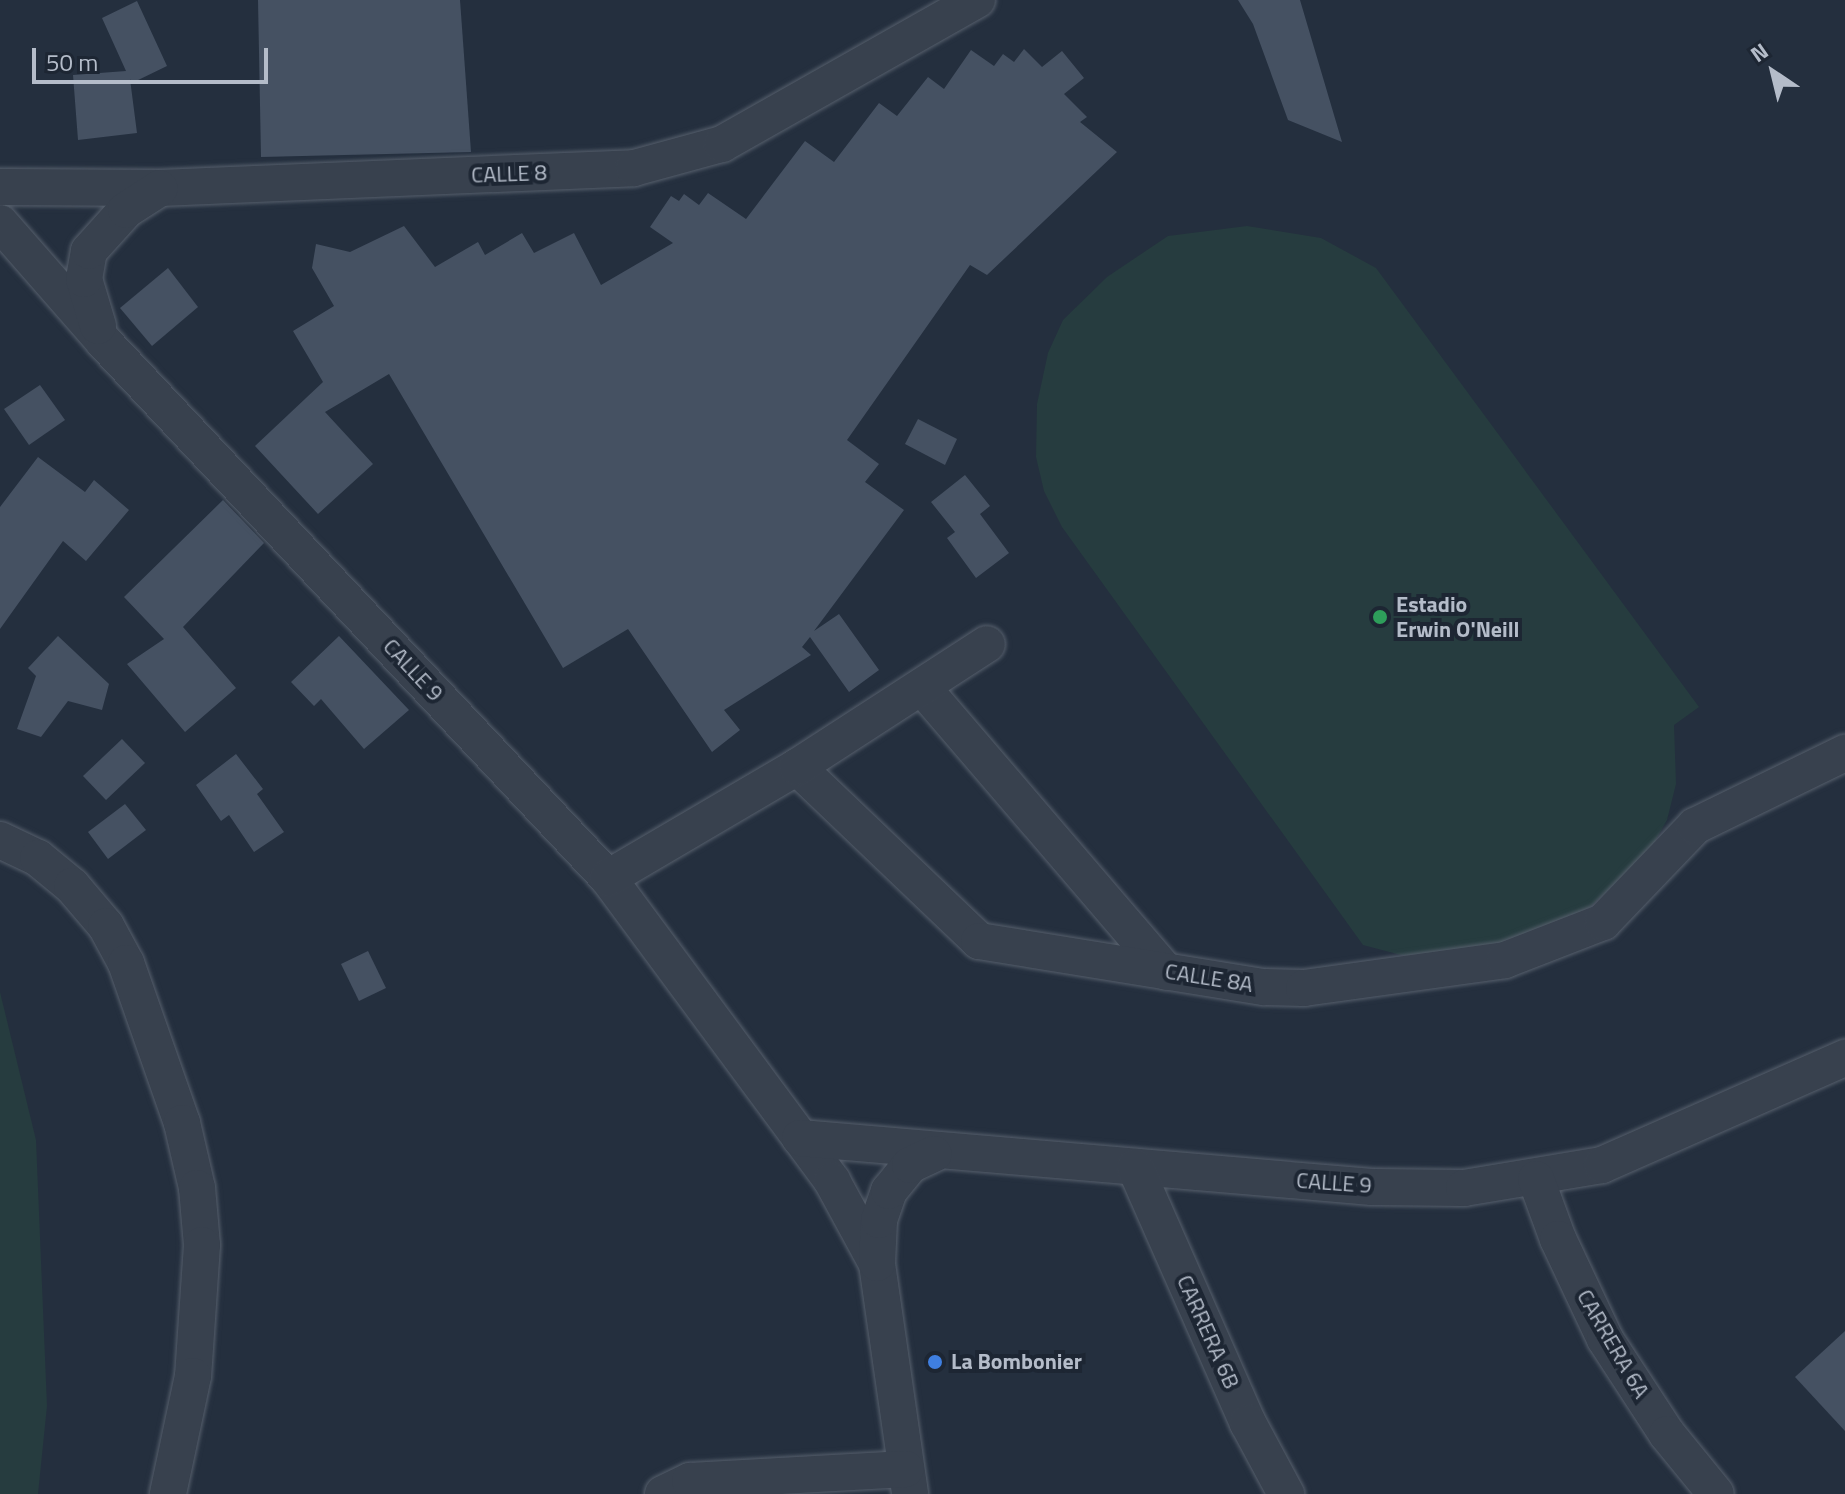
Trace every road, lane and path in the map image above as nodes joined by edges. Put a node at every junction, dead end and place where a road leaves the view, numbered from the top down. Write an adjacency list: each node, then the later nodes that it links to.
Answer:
1 (977, 0): 3 (street, CALLE 8)
2 (0, 187): 3 (street, CALLE 8)
3 (160, 188): 5 (street)
4 (0, 223): 5 (street, CALLE 9)
5 (104, 342): 11 (street, CALLE 9)
6 (987, 644): 7 (street)
7 (922, 687): 9 (street); 12 (street)
8 (1845, 753): 12 (street, CALLE 8A)
9 (797, 767): 11 (street); 12 (street, CALLE 8A)
10 (0, 840): 20 (street)
11 (608, 878): 14 (street, CALLE 9)
12 (1166, 972)
13 (1845, 1058): 17 (street, CALLE 9)
14 (800, 1138): 15 (street, CALLE 9); 18 (street, CALLE 9)
15 (934, 1154): 16 (street, CALLE 9); 18 (street)
16 (1135, 1167): 17 (street, CALLE 9); 22 (street, CARRERA 6B)
17 (1536, 1179): 23 (street, CARRERA 6A)
18 (877, 1264): 19 (street, CALLE 9)
19 (908, 1482): 21 (street)
20 (168, 1494)
21 (663, 1494)
22 (1286, 1494)
23 (1716, 1494)

